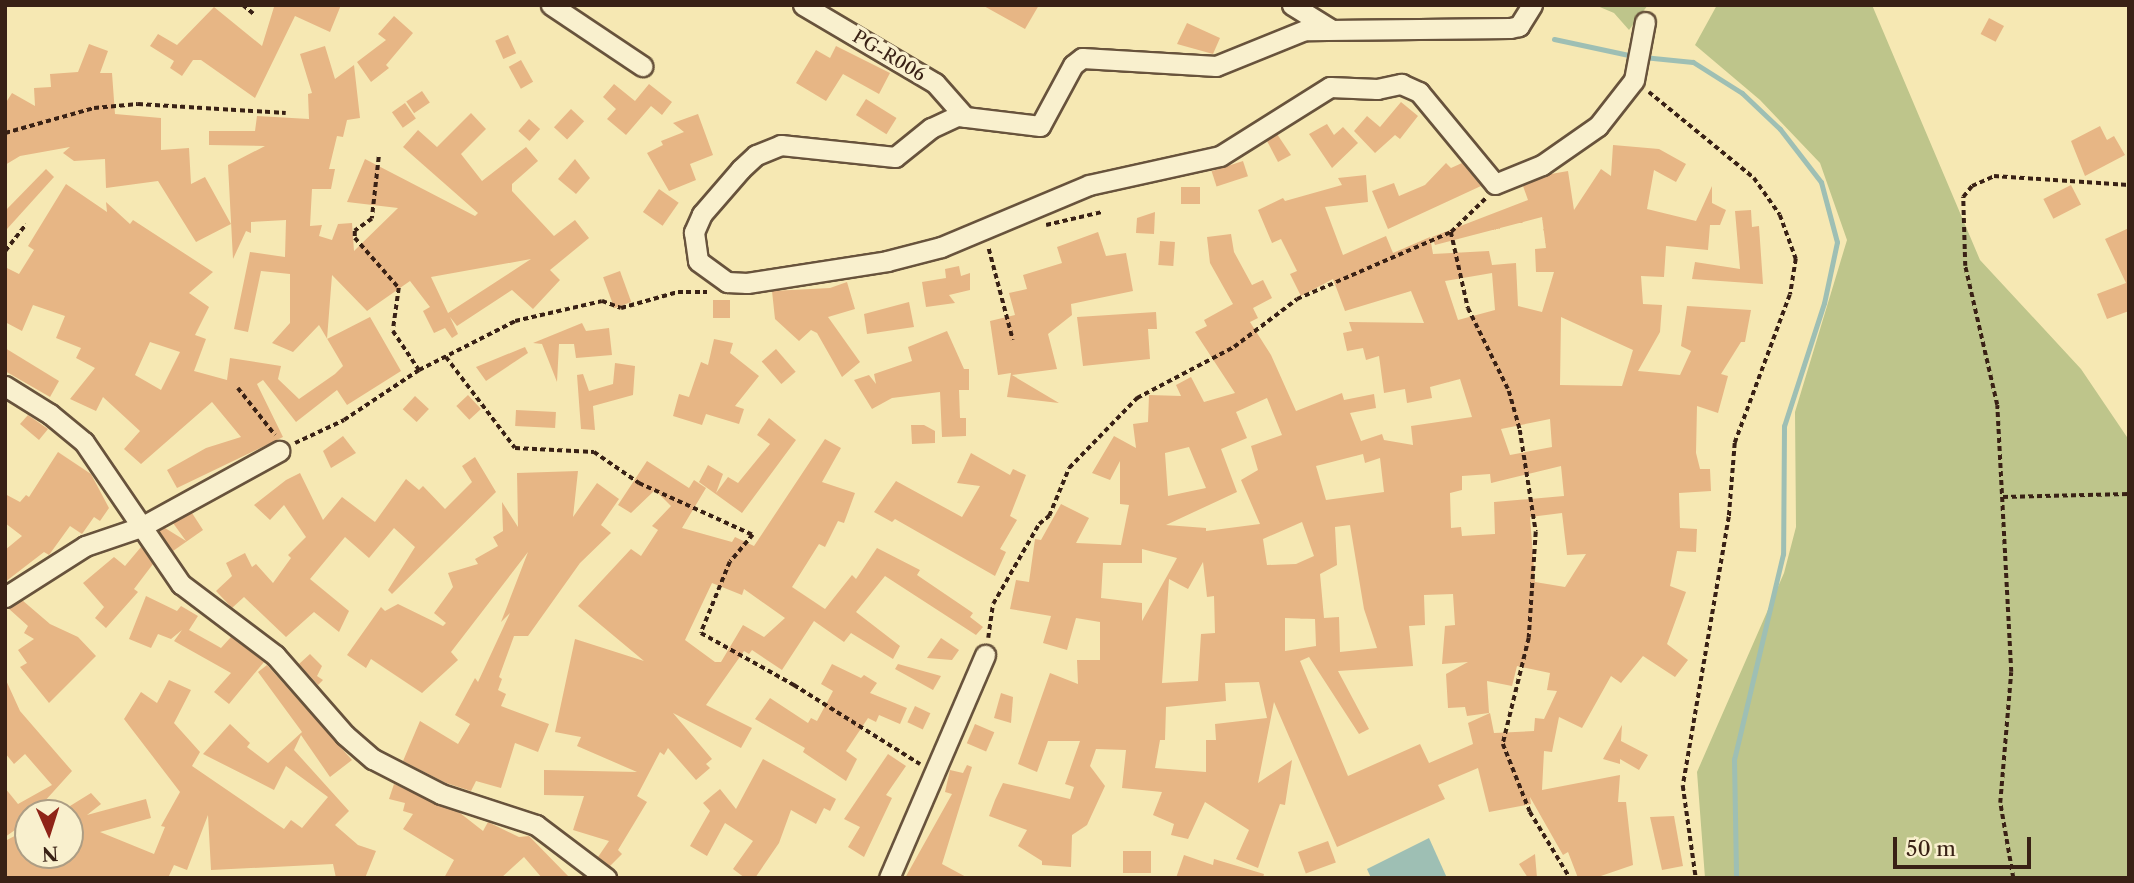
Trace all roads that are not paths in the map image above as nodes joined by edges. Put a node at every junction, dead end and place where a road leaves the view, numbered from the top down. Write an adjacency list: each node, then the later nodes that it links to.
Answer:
1 (551, 5): 7 (street)
2 (1292, 5): 6 (street)
3 (1532, 5): 6 (street)
4 (813, 8): 8 (street, PG-R006)
5 (1645, 22): 8 (street)
6 (1329, 28): 8 (street)
7 (642, 66)
8 (965, 117)
9 (5, 386): 11 (street)
10 (279, 451): 11 (street)
11 (141, 527): 12 (street); 14 (street)
12 (5, 597)
13 (985, 655): 15 (street)
14 (606, 878)
15 (889, 878)

